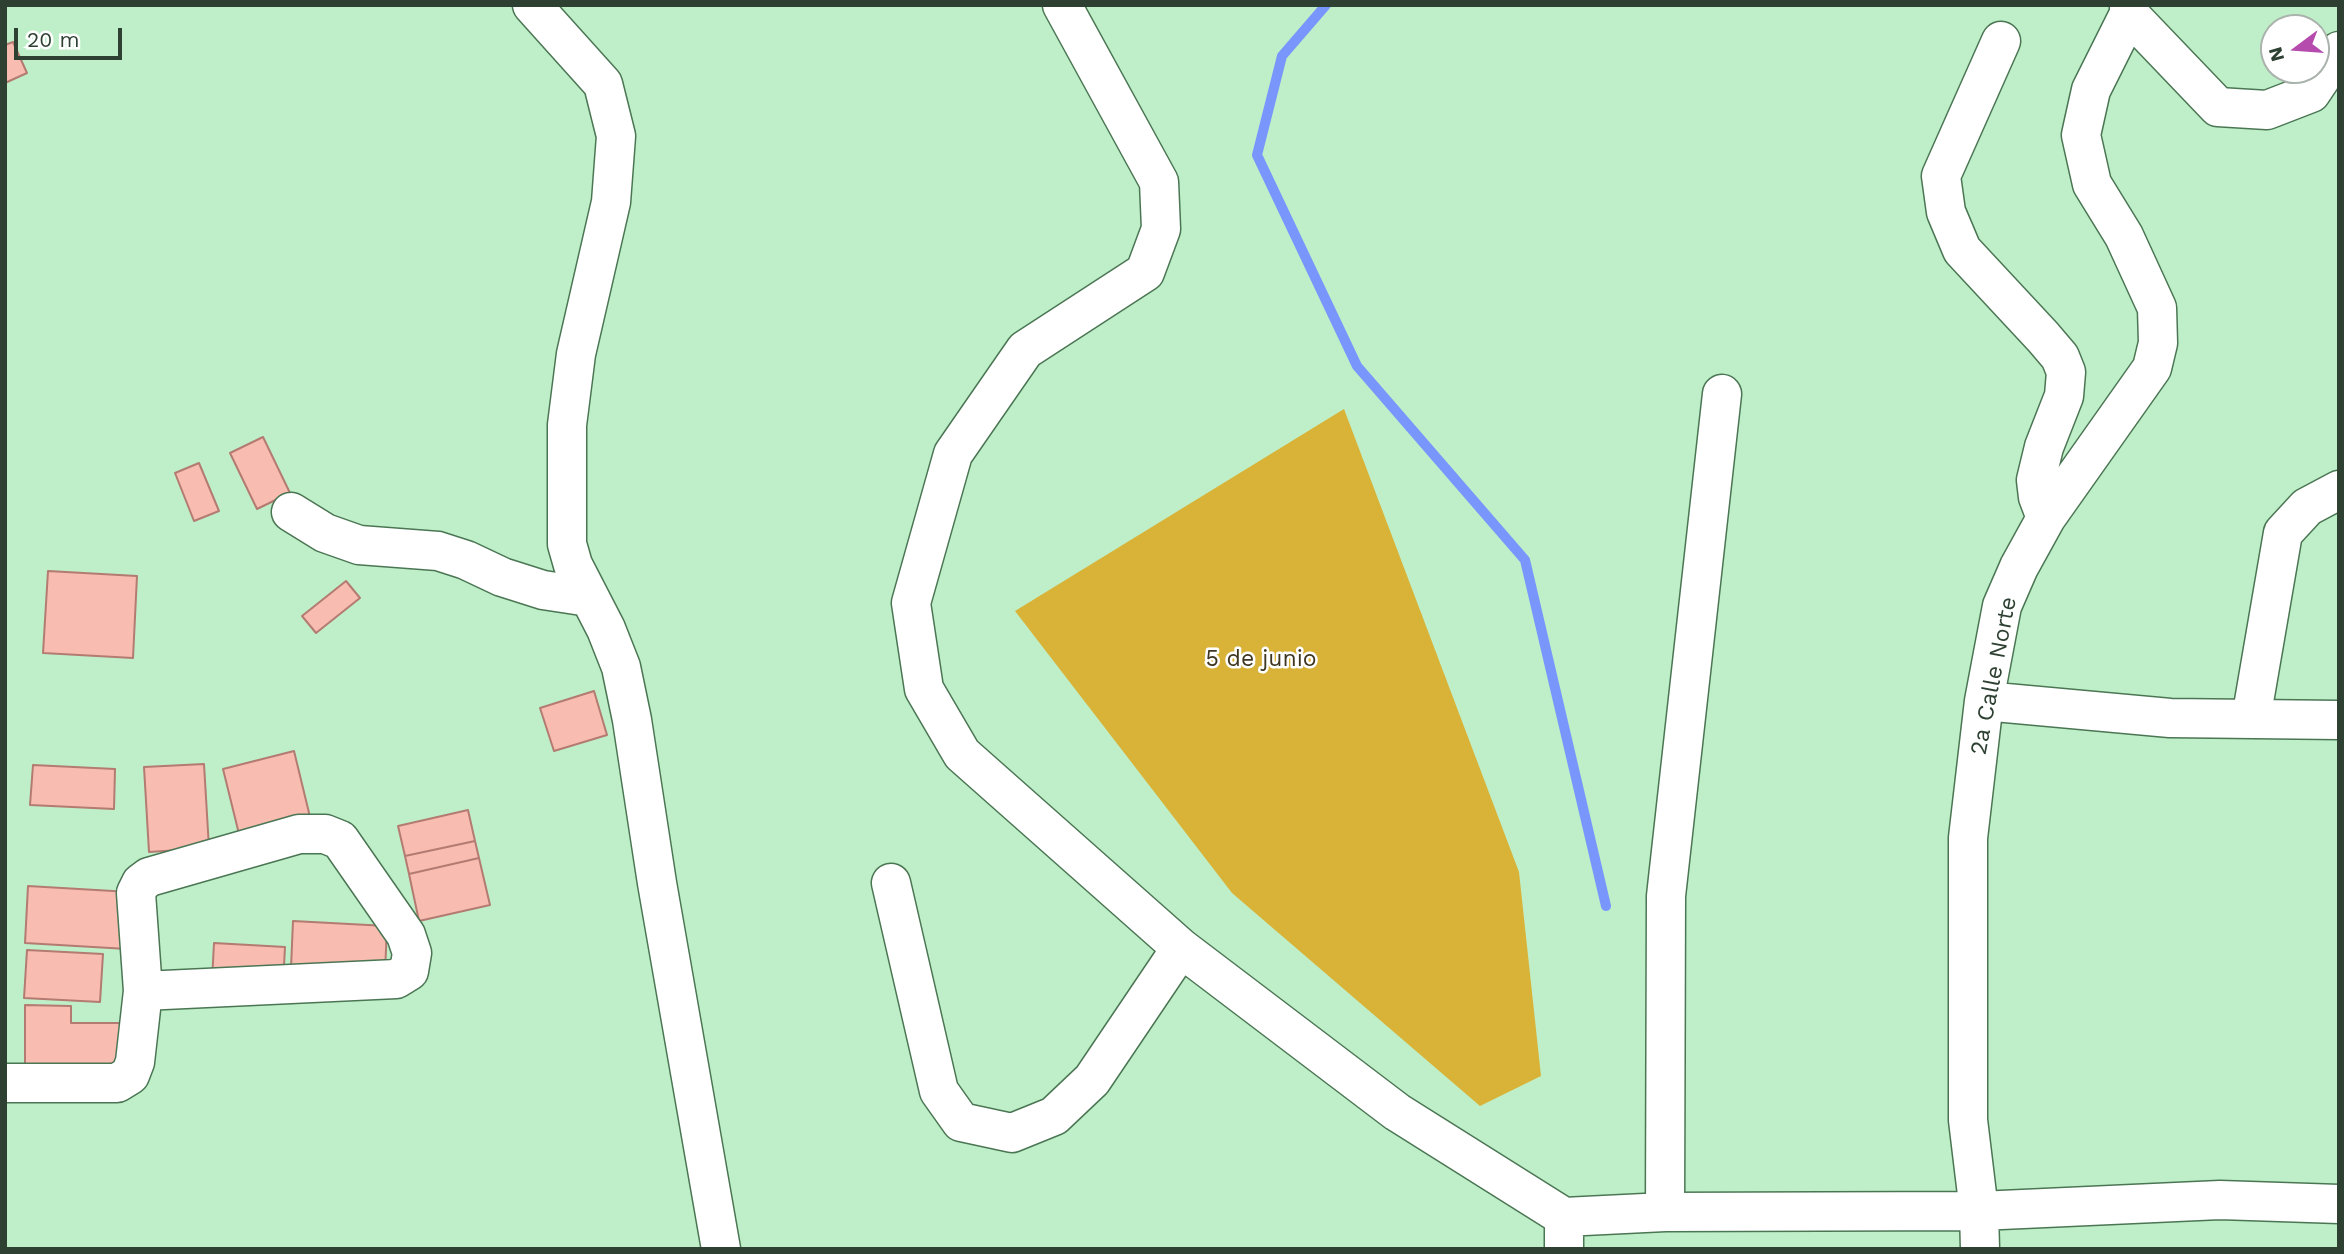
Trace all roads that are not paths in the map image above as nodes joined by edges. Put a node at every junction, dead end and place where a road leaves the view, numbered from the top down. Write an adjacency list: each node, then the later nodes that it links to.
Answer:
1 (532, 5): 10 (street)
2 (1062, 5): 15 (street)
3 (2129, 10): 5 (street); 9 (street, 2a Calle Norte)
4 (2001, 41): 9 (street)
5 (2339, 51)
6 (1722, 394): 20 (street)
7 (2339, 490): 12 (street)
8 (291, 512): 10 (street)
9 (2046, 518): 11 (street, 2a Calle Norte)
10 (589, 597): 22 (street)
11 (1984, 701): 12 (street); 19 (street, 2a Calle Norte)
12 (2251, 719): 13 (street)
13 (2339, 720)
14 (891, 883): 15 (street)
15 (1181, 948): 21 (street)
16 (143, 991): 16 (street); 17 (street)
17 (5, 1083)
18 (2339, 1204): 19 (street)
19 (1979, 1211): 20 (street); 23 (street, 2a Calle Norte)
20 (1665, 1212): 21 (street)
21 (1564, 1233)
22 (721, 1249)
23 (1980, 1249)

